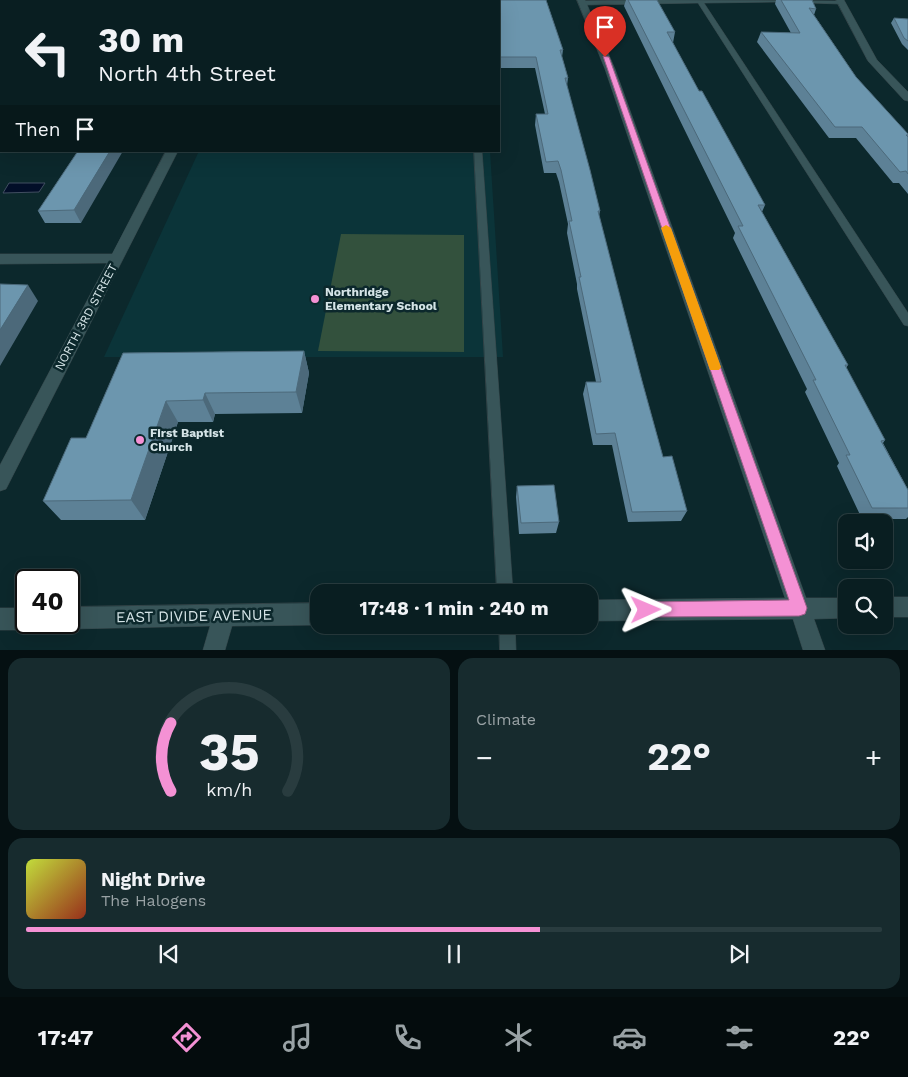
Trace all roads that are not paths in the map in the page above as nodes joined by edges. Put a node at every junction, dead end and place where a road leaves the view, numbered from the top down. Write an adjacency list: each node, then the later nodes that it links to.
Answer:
1 (0, 0): 2 (street)
2 (16, 0)
3 (582, 1): 4 (lane); 16 (street)
4 (700, 1): 5 (lane); 11 (lane)
5 (841, 1): 6 (street)
6 (908, 98)
7 (171, 152): 9 (street, NORTH 3RD STREET)
8 (478, 152): 13 (lane)
9 (118, 258): 10 (street); 12 (street, NORTH 3RD STREET)
10 (0, 259)
11 (908, 322)
12 (0, 483)
13 (505, 584)
14 (893, 607): 15 (street)
15 (908, 607)
16 (799, 608): 17 (street); 18 (street); 27 (street)
17 (838, 608)
18 (598, 610)
19 (310, 614): 20 (street, EAST DIVIDE AVENUE)
20 (224, 615): 21 (street, EAST DIVIDE AVENUE); 25 (street)
21 (80, 618)
22 (0, 619): 23 (street)
23 (15, 619)
24 (507, 634): 26 (lane)
25 (214, 650)
26 (508, 650)
27 (814, 650)

